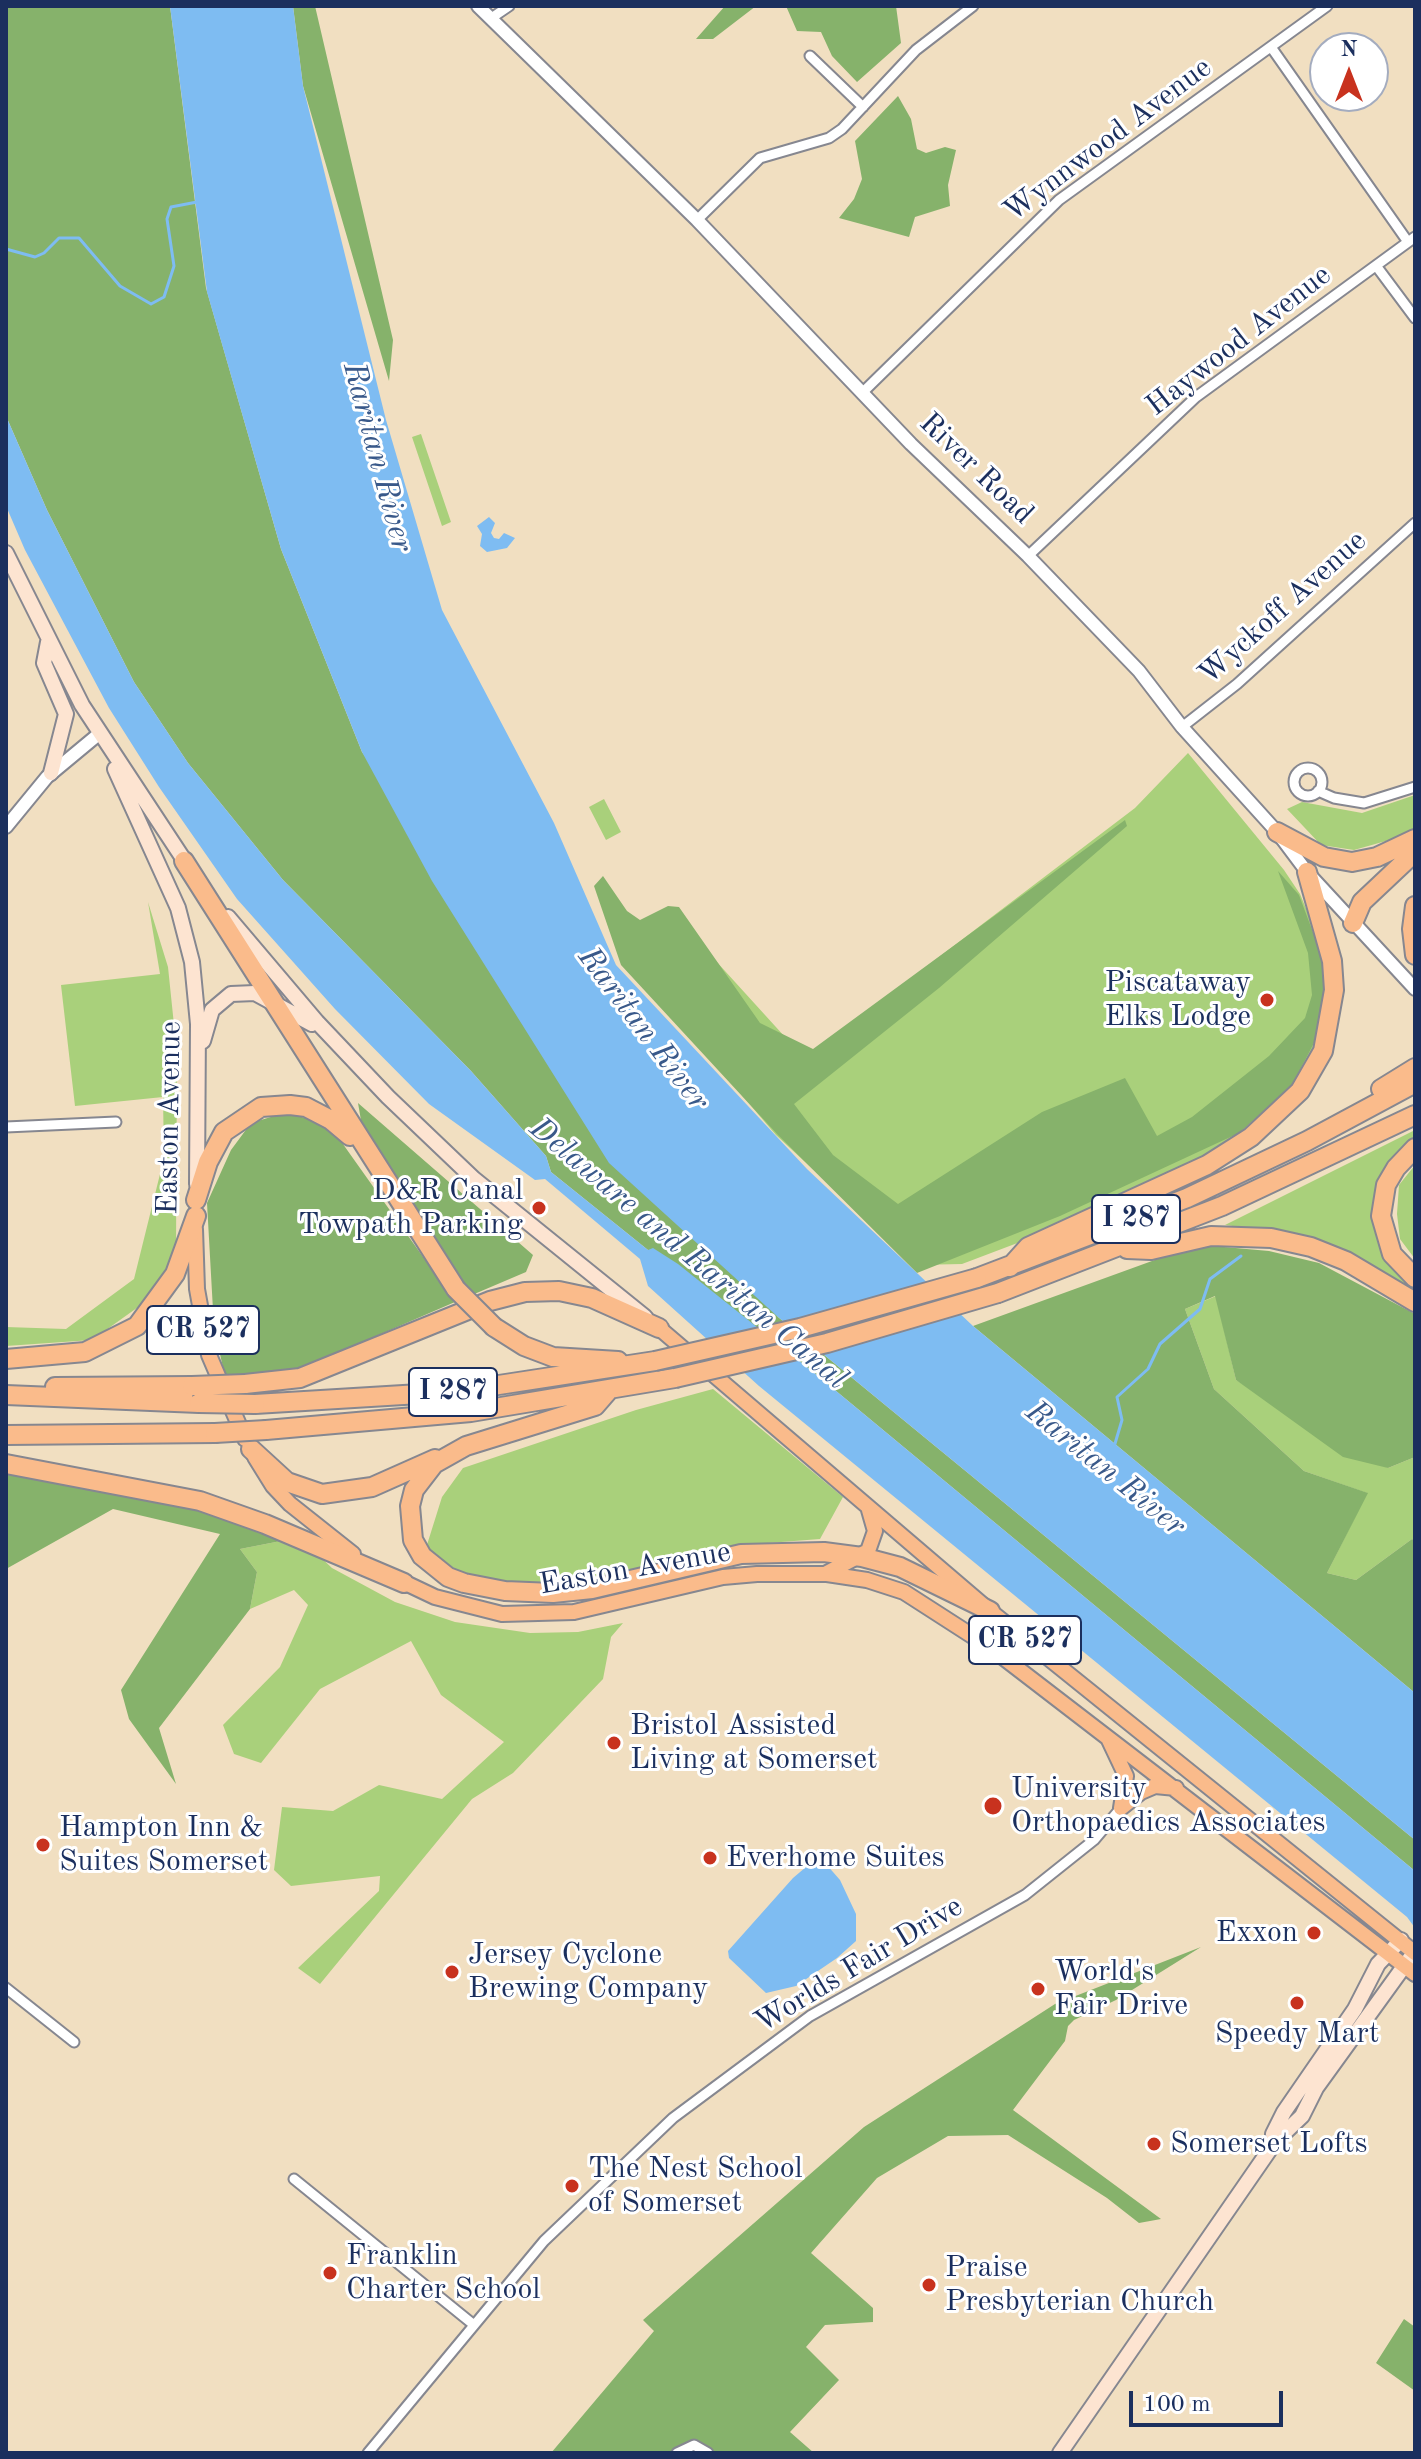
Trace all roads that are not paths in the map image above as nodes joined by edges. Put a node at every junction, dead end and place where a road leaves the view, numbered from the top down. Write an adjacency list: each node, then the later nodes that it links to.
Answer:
1 (478, 6): 5 (street, River Road)
2 (509, 6): 5 (street)
3 (973, 6): 8 (street)
4 (1327, 6): 6 (street, Wynnwood Avenue)
5 (490, 19): 9 (street, River Road)
6 (1271, 47): 10 (street); 13 (street, Wynnwood Avenue)
7 (810, 56): 8 (street)
8 (863, 107): 9 (street)
9 (697, 220): 13 (street, River Road)
10 (1412, 240): 11 (street, Haywood Avenue)
11 (1377, 267): 12 (street); 16 (street, Haywood Avenue)
12 (1415, 318)
13 (862, 393): 16 (street, River Road)
14 (1415, 523): 18 (street, Wyckoff Avenue)
15 (6, 553): 17 (main road, Easton Avenue / CR 527)
16 (1028, 556): 18 (street, River Road)
17 (49, 641): 19 (main road, Easton Avenue / CR 527); 20 (main road)
18 (1182, 727): 24 (street, River Road)
19 (100, 733): 20 (street); 27 (main road, Easton Avenue / CR 527); 35 (main road, Easton Avenue / CR 527)
20 (51, 773): 23 (street)
21 (1415, 787): 22 (street)
22 (1318, 791)
23 (6, 827)
24 (1277, 832): 25 (highway); 28 (street, River Road)
25 (1415, 839)
26 (1415, 852): 30 (highway)
27 (184, 861): 33 (highway); 34 (main road, Easton Avenue / CR 527)
28 (1307, 872): 30 (street, River Road); 46 (highway)
29 (1415, 906): 31 (highway)
30 (1353, 923): 32 (street, River Road)
31 (1415, 955)
32 (1415, 989)
33 (272, 1001): 34 (main road); 35 (main road); 43 (highway)
34 (329, 1035): 49 (main road, Easton Avenue / CR 527)
35 (198, 1061): 44 (main road, Easton Avenue / CR 527)
36 (1415, 1068): 38 (highway)
37 (1415, 1083): 38 (highway, I 287)
38 (1359, 1114): 46 (highway, I 287)
39 (1415, 1115): 45 (highway, I 287)
40 (116, 1122): 41 (street)
41 (6, 1127)
42 (1415, 1148): 47 (highway)
43 (366, 1151): 44 (highway); 51 (highway, bridge)
44 (196, 1208): 50 (highway); 57 (main road, Easton Avenue / CR 527)
45 (1119, 1249): 48 (highway); 53 (highway, I 287, bridge)
46 (1010, 1267): 51 (highway, I 287, bridge)
47 (1415, 1278)
48 (1415, 1302)
49 (659, 1328): 54 (highway, bridge); 60 (main road, Easton Avenue / CR 527)
50 (6, 1359)
51 (652, 1362): 54 (highway, I 287, bridge)
52 (6, 1387): 54 (highway)
53 (608, 1391): 56 (highway, I 287, bridge); 58 (highway)
54 (196, 1394): 55 (highway, I 287)
55 (6, 1395)
56 (6, 1435)
57 (251, 1449): 58 (highway); 63 (main road, Easton Avenue / CR 527)
58 (450, 1452): 61 (highway)
59 (6, 1464): 63 (highway)
60 (867, 1507): 61 (main road); 64 (main road, Easton Avenue / CR 527)
61 (862, 1557): 62 (main road); 64 (highway)
62 (827, 1574): 63 (main road, Easton Avenue / CR 527); 65 (main road, Easton Avenue / CR 527)
63 (404, 1583)
64 (990, 1611): 68 (main road, Easton Avenue / CR 527)
65 (1106, 1734): 66 (main road, Easton Avenue / CR 527); 67 (main road)
66 (1176, 1788): 67 (main road); 70 (main road, Easton Avenue / CR 527)
67 (1121, 1808): 76 (street, Worlds Fair Drive)
68 (1401, 1940): 69 (main road, Easton Avenue / CR 527); 70 (main road)
69 (1415, 1953): 71 (main road)
70 (1389, 1954): 71 (main road, Easton Avenue / CR 527); 74 (main road)
71 (1410, 1970): 74 (main road)
72 (6, 1988): 73 (street)
73 (74, 2042)
74 (1275, 2142): 80 (main road)
75 (294, 2179): 76 (street)
76 (474, 2325): 77 (street, Worlds Fair Drive)
77 (368, 2453)
78 (677, 2453): 79 (street)
79 (708, 2453)
80 (1060, 2453)

